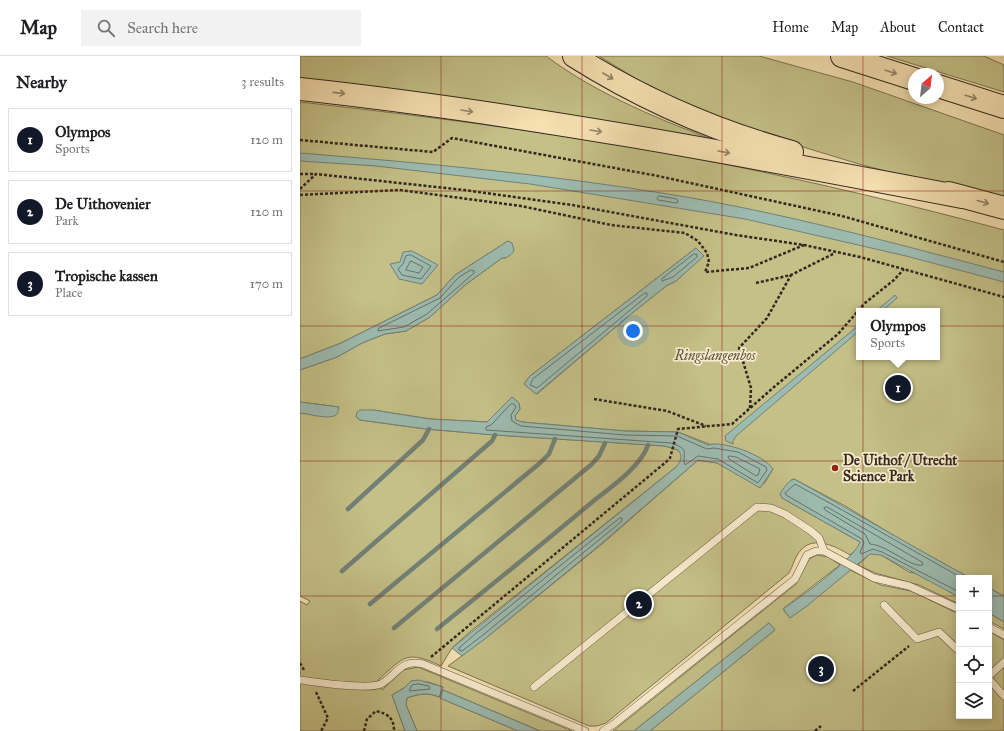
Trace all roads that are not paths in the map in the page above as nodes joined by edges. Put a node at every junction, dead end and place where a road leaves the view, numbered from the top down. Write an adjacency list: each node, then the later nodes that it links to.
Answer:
1 (574, 56): 7 (highway, one-way to 7)
2 (842, 56): 3 (highway, one-way to 3)
3 (908, 77)
4 (944, 88): 6 (highway, one-way to 6)
5 (300, 89): 7 (highway, one-way to 7)
6 (1004, 107)
7 (962, 196): 8 (highway, one-way to 8)
8 (1004, 208)
9 (824, 551): 11 (lane); 19 (lane); 22 (lane)
10 (884, 605): 14 (lane)
11 (956, 608)
12 (992, 628): 13 (lane)
13 (1004, 635)
14 (956, 648)
15 (1004, 662): 16 (lane)
16 (992, 673)
17 (300, 680): 21 (lane)
18 (992, 682): 20 (lane)
19 (534, 687)
20 (1004, 696)
21 (585, 731)
22 (603, 731)

